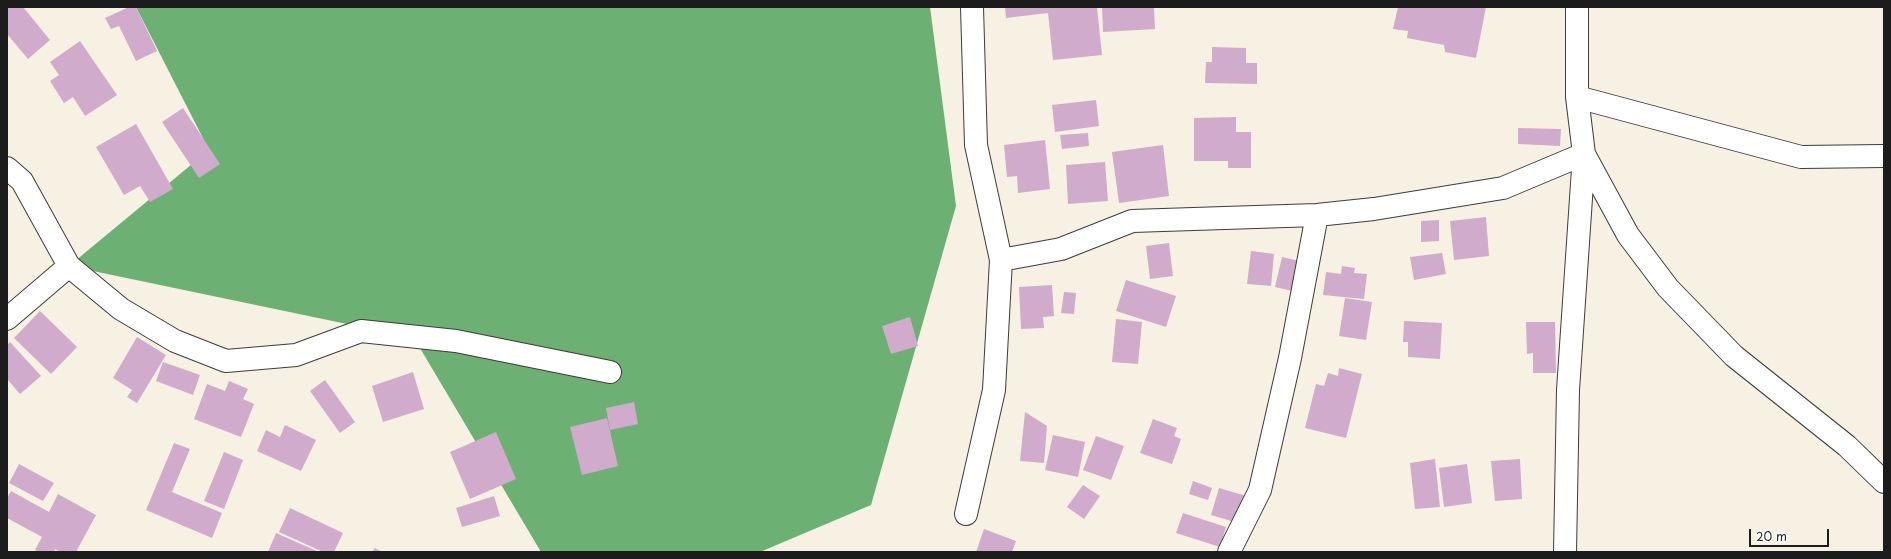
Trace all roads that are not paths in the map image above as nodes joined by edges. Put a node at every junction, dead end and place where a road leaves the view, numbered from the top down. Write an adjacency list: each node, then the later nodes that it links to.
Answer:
1 (972, 7): 8 (street)
2 (1576, 7): 3 (street)
3 (1577, 97): 4 (street); 5 (street)
4 (1584, 154): 7 (street); 12 (street); 15 (street)
5 (1884, 156)
6 (7, 168): 9 (street)
7 (1317, 215): 8 (street); 14 (street)
8 (1001, 260): 13 (street)
9 (69, 266): 10 (street); 11 (street)
10 (7, 319)
11 (610, 372)
12 (1884, 482)
13 (966, 514)
14 (1229, 552)
15 (1565, 552)

